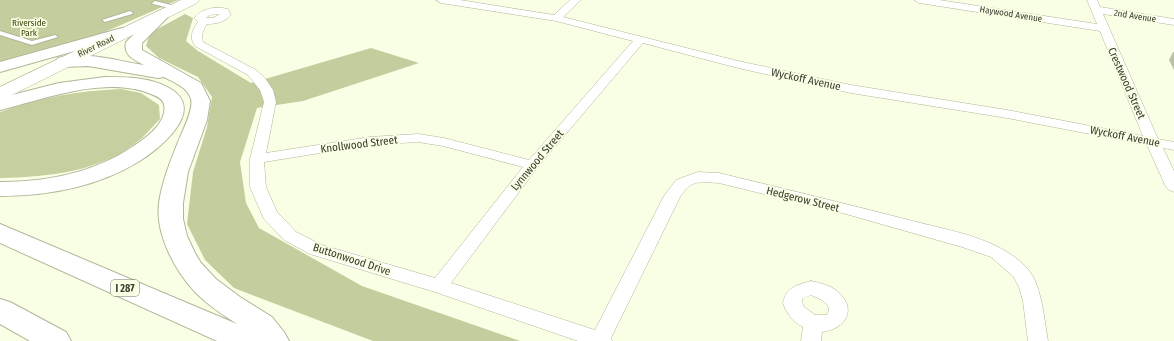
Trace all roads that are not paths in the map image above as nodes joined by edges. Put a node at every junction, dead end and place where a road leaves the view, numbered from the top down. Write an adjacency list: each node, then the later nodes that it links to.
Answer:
1 (192, 0): 6 (street, River Road)
2 (441, 0): 8 (street, Wyckoff Avenue)
3 (576, 0): 8 (street)
4 (919, 0): 12 (street, Haywood Avenue)
5 (1095, 5): 11 (street, 2nd Avenue); 12 (street, Crestwood Street)
6 (158, 9): 14 (street, River Road); 19 (highway)
7 (130, 13): 9 (lane)
8 (556, 18): 16 (street, Wyckoff Avenue)
9 (105, 20)
10 (204, 21): 24 (street, Buttonwood Drive)
11 (1174, 22)
12 (1103, 28): 22 (street, Crestwood Street)
13 (0, 33): 15 (lane)
14 (122, 33): 17 (street, River Road); 18 (highway)
15 (55, 37)
16 (641, 39): 22 (street, Wyckoff Avenue); 25 (street, Lynnwood Street)
17 (64, 62): 19 (highway); 20 (street, River Road)
18 (0, 67)
19 (173, 75): 33 (highway)
20 (0, 94)
21 (0, 104): 27 (highway)
22 (1152, 141): 23 (street, Wyckoff Avenue); 26 (street, Crestwood Street)
23 (1174, 146)
24 (257, 159): 25 (street, Knollwood Street); 29 (street, Buttonwood Drive)
25 (532, 165): 29 (street, Lynnwood Street)
26 (1174, 187)
27 (0, 189)
28 (0, 234): 32 (highway, I 287)
29 (439, 286): 34 (street, Buttonwood Drive)
30 (0, 310): 31 (highway)
31 (56, 341)
32 (247, 341)
33 (274, 341)
34 (601, 341): 35 (street, Hedgerow Street)
35 (1038, 341)

